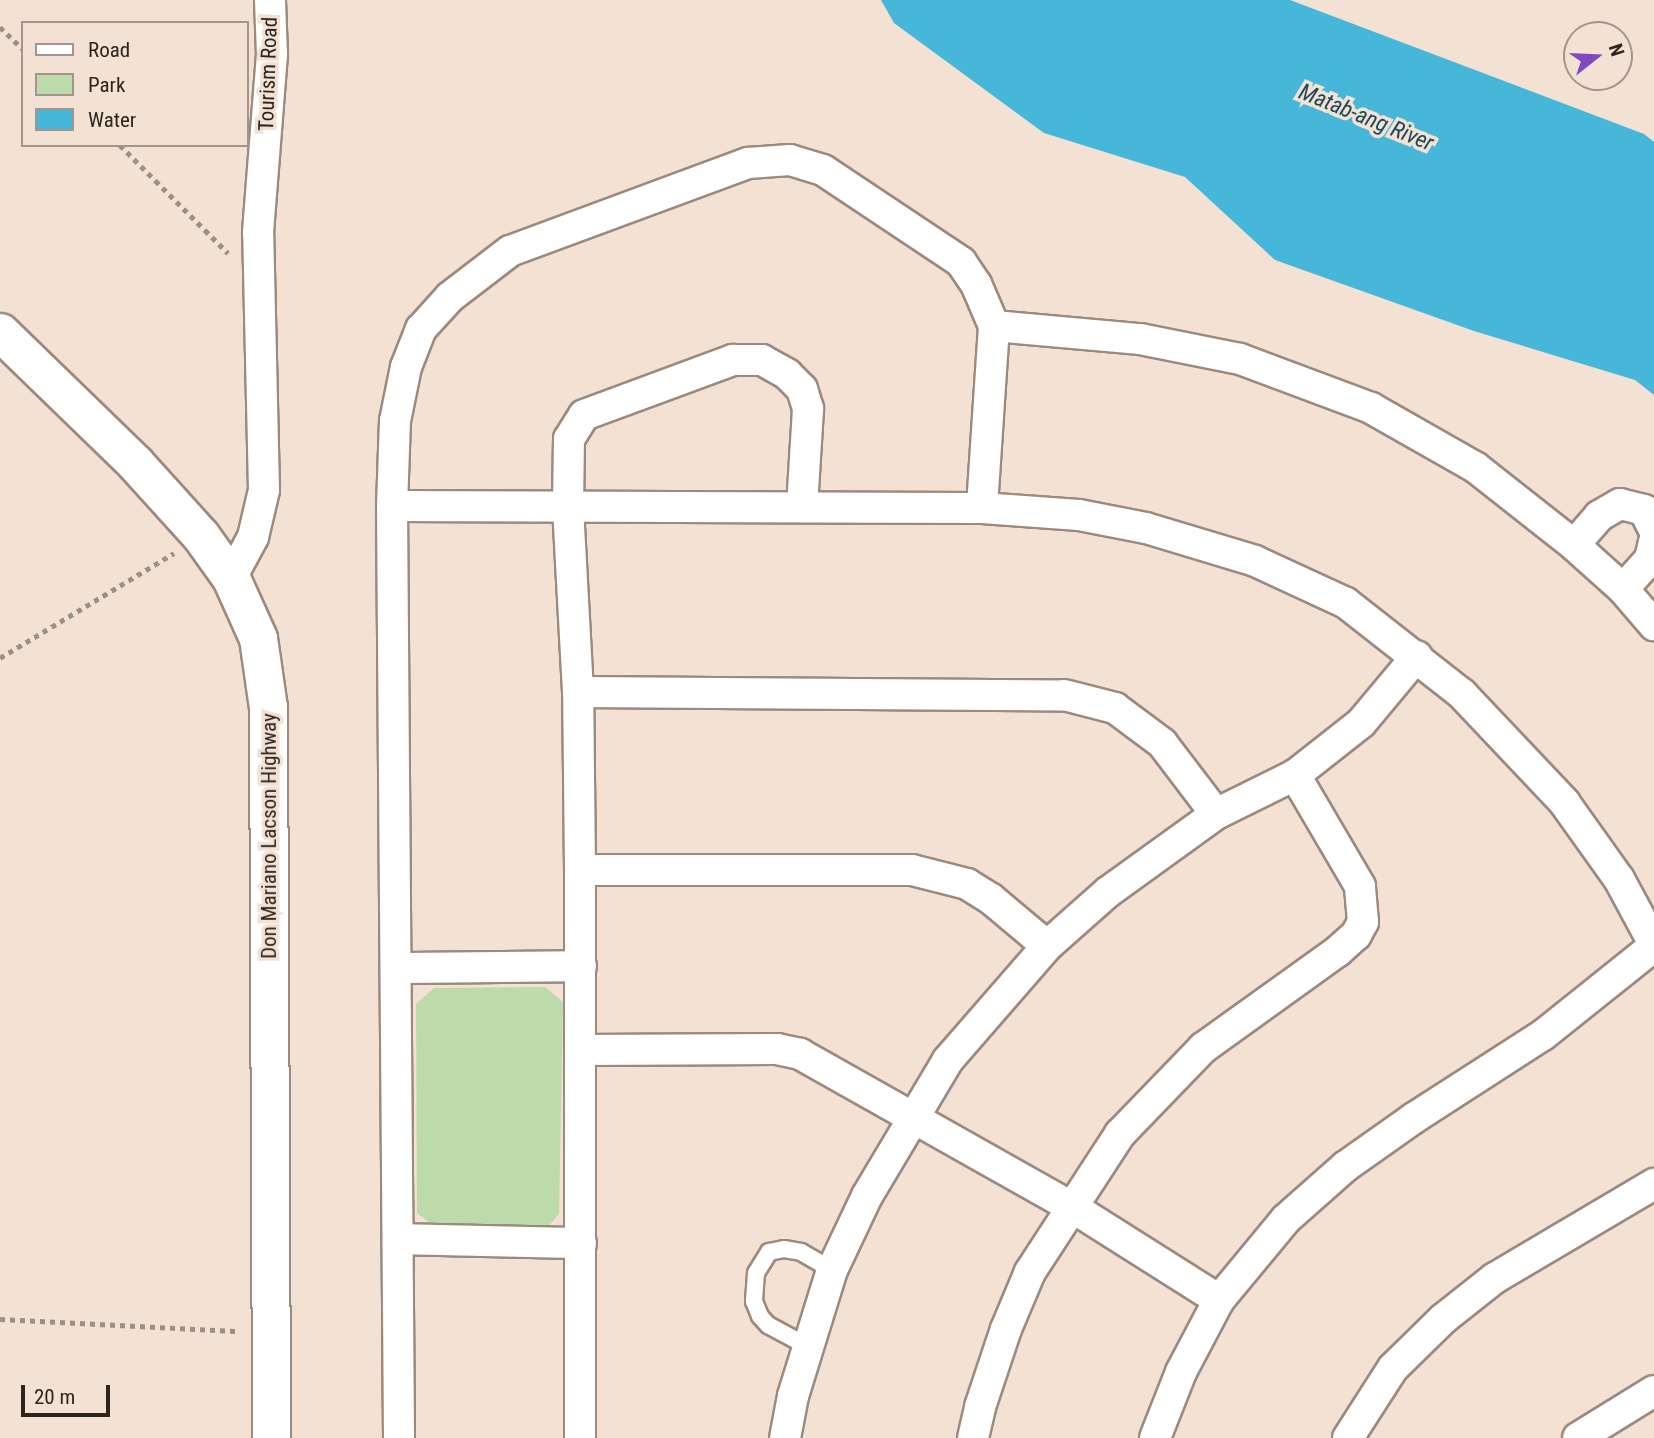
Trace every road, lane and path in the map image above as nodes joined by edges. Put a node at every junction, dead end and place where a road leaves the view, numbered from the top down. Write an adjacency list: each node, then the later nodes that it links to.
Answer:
1 (270, 0): 5 (street, Tourism Road)
2 (0, 27): 3 (path)
3 (21, 47)
4 (122, 147): 5 (path)
5 (259, 284): 16 (street, Tourism Road)
6 (995, 326): 8 (street); 10 (street); 15 (street)
7 (0, 332): 13 (street, Don Mariano Lacson Highway)
8 (392, 506): 11 (street); 28 (street)
9 (802, 506): 10 (street); 11 (street); 11 (street)
10 (982, 508): 19 (street)
11 (568, 509): 21 (street)
12 (1654, 530): 15 (street)
13 (201, 536): 16 (street, Don Mariano Lacson Highway); 20 (path)
14 (1654, 542): 17 (street)
15 (1574, 545): 17 (street)
16 (231, 578): 38 (street, Don Mariano Lacson Highway)
17 (1623, 589): 18 (street)
18 (1654, 625)
19 (1417, 656): 22 (street); 25 (street)
20 (0, 658)
21 (578, 692): 23 (street); 24 (street)
22 (1295, 775): 23 (street); 32 (street)
23 (1216, 814): 26 (street)
24 (580, 870): 26 (street); 27 (street)
25 (1654, 945): 36 (street)
26 (1047, 946): 30 (street)
27 (581, 966): 28 (street); 29 (street)
28 (397, 968): 33 (street)
29 (582, 1050): 30 (street); 34 (street)
30 (914, 1117): 32 (street); 35 (street)
31 (1654, 1184): 47 (street)
32 (1072, 1207): 36 (street); 45 (street)
33 (398, 1239): 34 (street); 42 (street)
34 (581, 1243): 43 (street)
35 (832, 1270): 39 (street); 39 (lane)
36 (1219, 1300): 46 (street)
37 (0, 1319): 38 (path)
38 (271, 1333): 41 (street, Don Mariano Lacson Highway)
39 (807, 1346): 44 (street)
40 (1654, 1391): 48 (street)
41 (271, 1438)
42 (399, 1438)
43 (580, 1438)
44 (785, 1438)
45 (973, 1438)
46 (1155, 1438)
47 (1348, 1438)
48 (1578, 1438)

